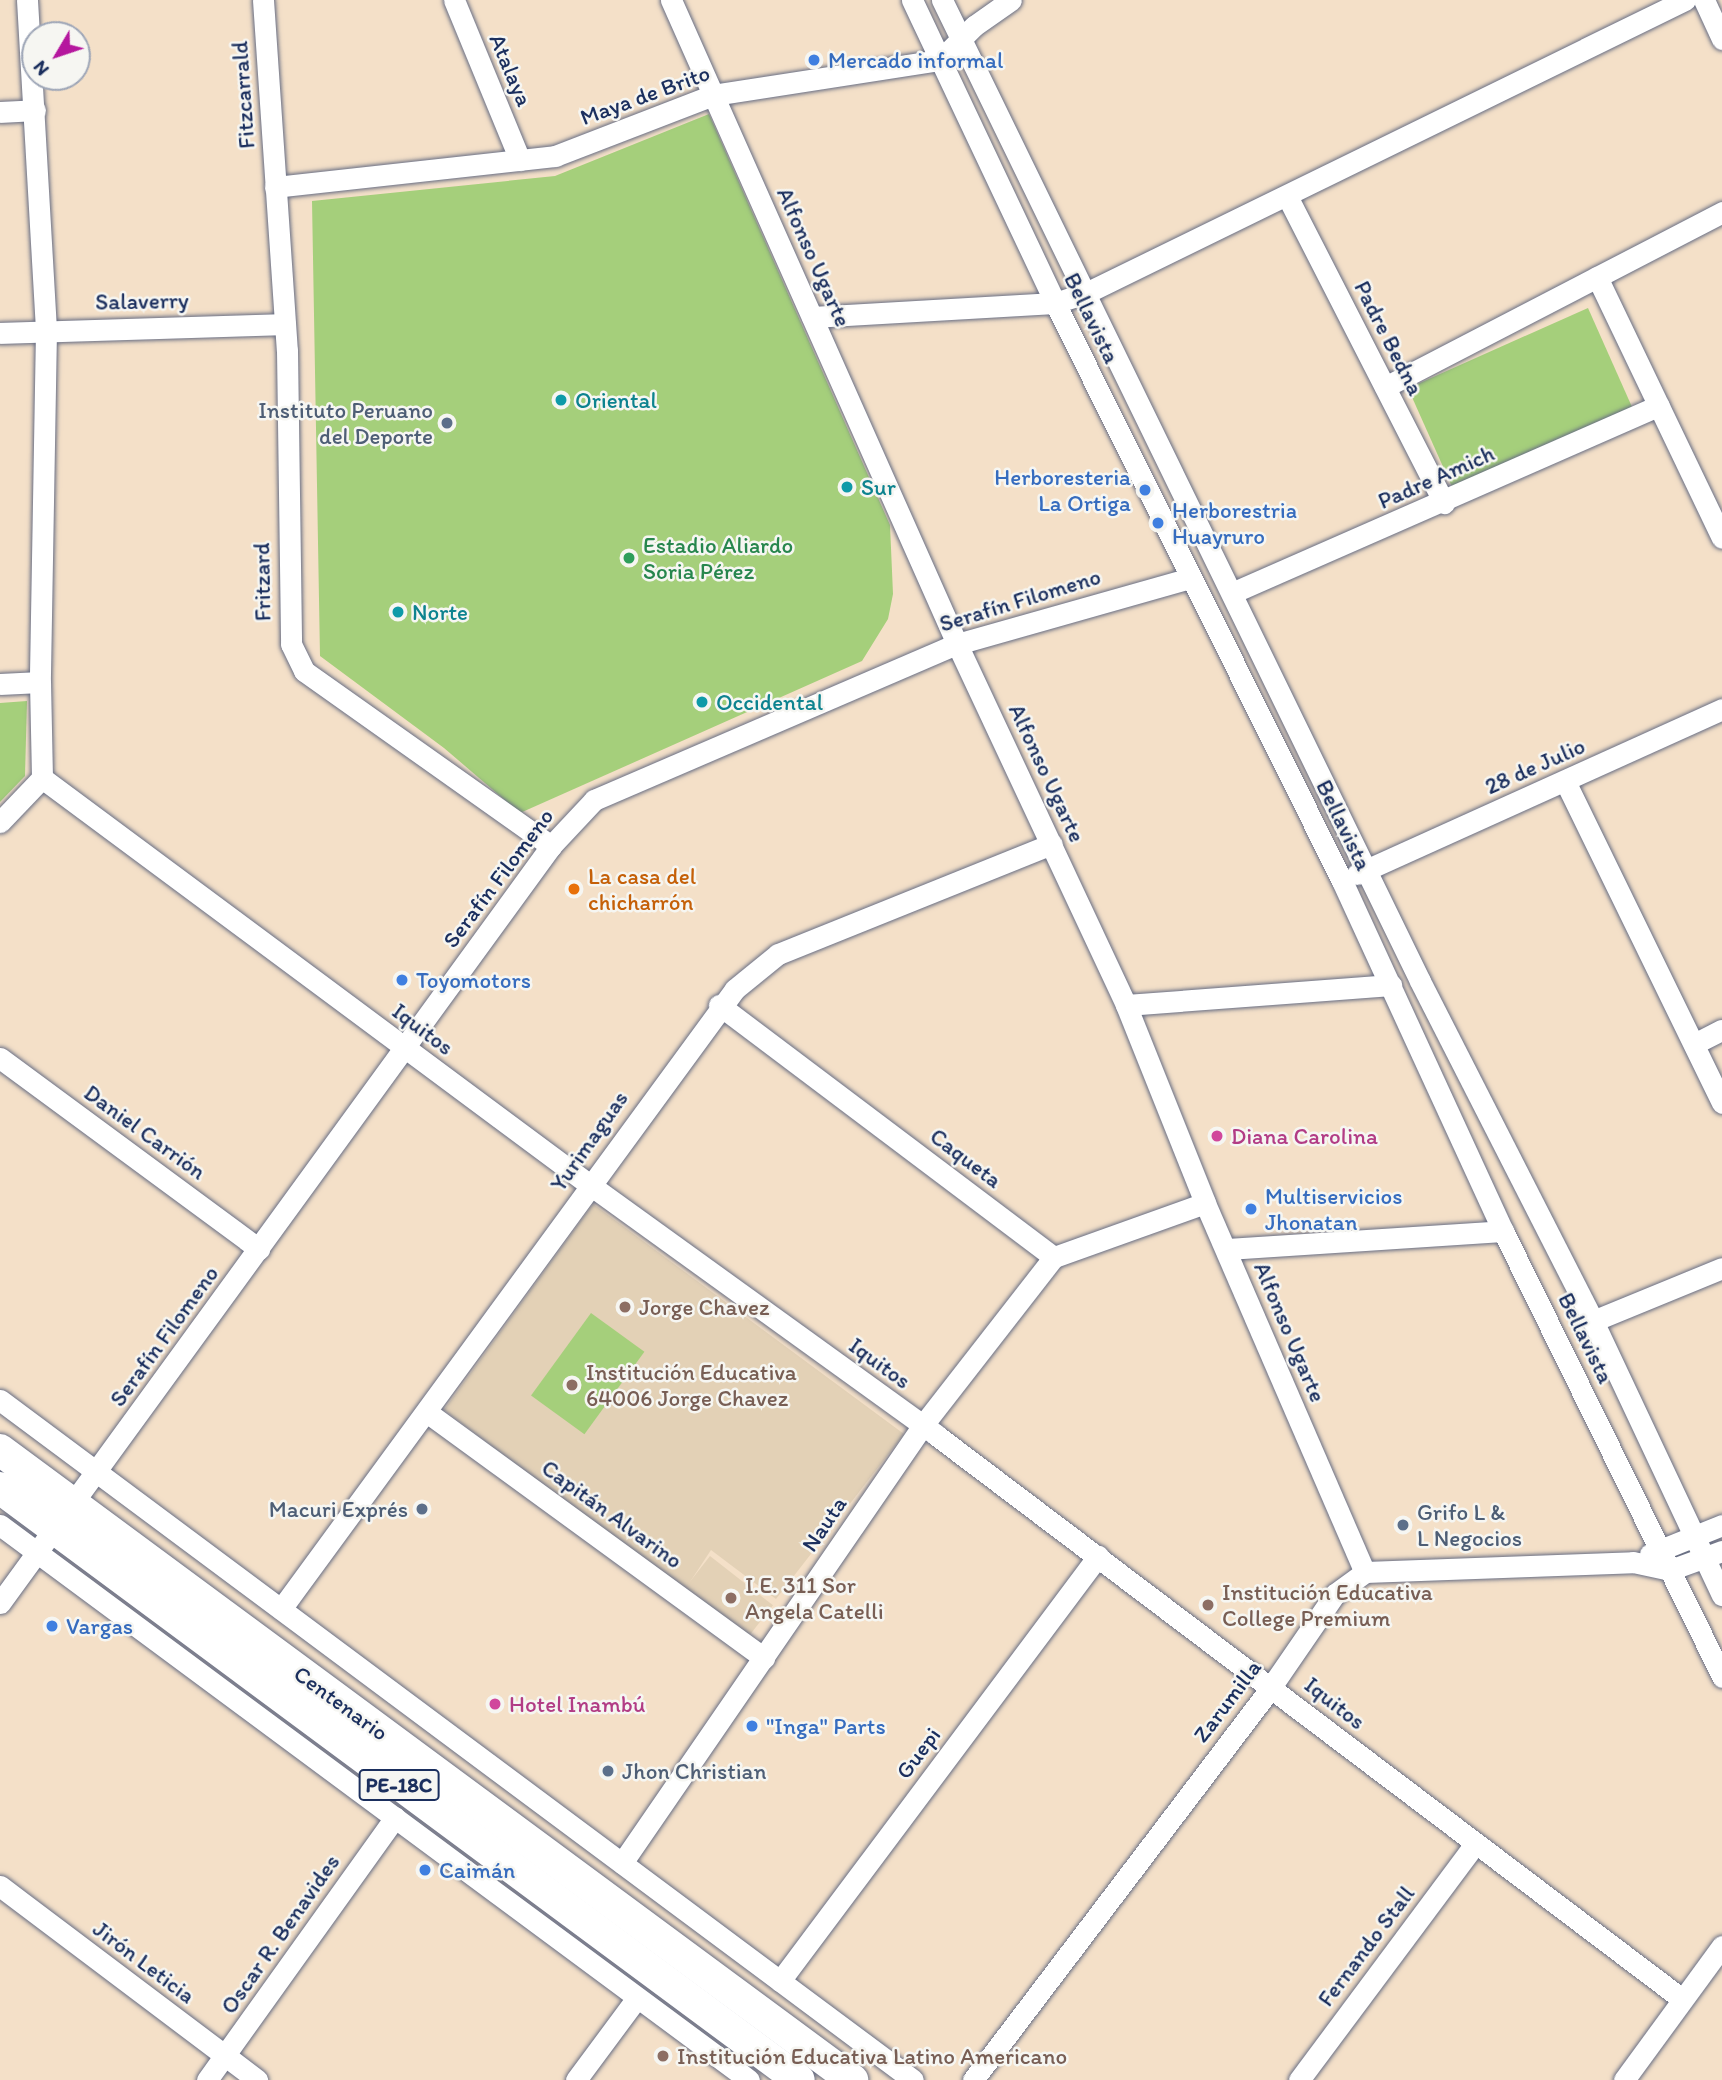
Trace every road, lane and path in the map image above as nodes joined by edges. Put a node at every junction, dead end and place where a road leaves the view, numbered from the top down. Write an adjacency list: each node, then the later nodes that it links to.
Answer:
1 (27, 0): 14 (street)
2 (263, 0): 17 (street, Fitzcarrald)
3 (454, 0): 16 (street, Atalaya)
4 (671, 0): 13 (street, Alfonso Ugarte)
5 (912, 0): 12 (street, Bellavista)
6 (942, 0): 11 (street, Bellavista)
7 (1011, 0): 11 (street)
8 (1685, 0): 18 (street)
9 (1704, 0): 10 (street)
10 (1722, 39)
11 (961, 40): 12 (street); 21 (street, Bellavista)
12 (940, 60): 13 (street, Maya de Brito); 22 (street, Bellavista)
13 (713, 95): 16 (street, Maya de Brito); 23 (street, Alfonso Ugarte)
14 (35, 110): 15 (street); 25 (street)
15 (0, 112)
16 (520, 160): 17 (street, Maya de Brito)
17 (275, 187): 24 (street, Fritzard)
18 (1287, 196): 21 (street); 27 (street, Padre Bedna)
19 (1722, 212): 20 (street)
20 (1597, 277): 27 (street); 28 (street)
21 (1086, 293): 22 (street); 32 (street, Bellavista)
22 (1055, 303): 23 (street); 31 (street, Bellavista)
23 (812, 317): 33 (street, Alfonso Ugarte)
24 (285, 324): 25 (street, Salaverry); 41 (street, Fritzard)
25 (46, 330): 26 (street, Salaverry); 34 (street)
26 (0, 333)
27 (1385, 387): 29 (street, Padre Bedna)
28 (1659, 406): 29 (street, Padre Amich); 30 (street)
29 (1444, 503): 32 (street, Padre Amich)
30 (1722, 538)
31 (1190, 578): 33 (street, Serafín Filomeno); 43 (street, Bellavista)
32 (1232, 593): 42 (street, Bellavista)
33 (957, 643): 40 (street, Alfonso Ugarte); 41 (street, Serafín Filomeno)
34 (40, 682): 35 (street); 37 (street)
35 (0, 684)
36 (1722, 709): 38 (street, 28 de Julio)
37 (42, 778): 39 (street); 49 (street, Iquitos)
38 (1565, 781): 42 (street, 28 de Julio); 48 (street)
39 (0, 822)
40 (1052, 844): 45 (street, Alfonso Ugarte); 46 (street, Yurimaguas)
41 (551, 846): 49 (street, Serafín Filomeno)
42 (1369, 869): 43 (street, 28 de Julio); 59 (street, Bellavista)
43 (1342, 881): 44 (street, Bellavista)
44 (1391, 985): 45 (street); 54 (street, Bellavista)
45 (1126, 1004): 53 (street, Alfonso Ugarte)
46 (719, 1005): 52 (street, Yurimaguas); 57 (street, Caqueta)
47 (1722, 1030): 48 (street)
48 (1693, 1044): 51 (street)
49 (406, 1050): 52 (street, Iquitos); 55 (street, Serafín Filomeno)
50 (0, 1058): 55 (street, Daniel Carrión)
51 (1722, 1103)
52 (590, 1185): 61 (street, Yurimaguas); 62 (street, Iquitos)
53 (1205, 1203): 56 (street, Alfonso Ugarte); 57 (street)
54 (1503, 1231): 56 (street); 70 (street, Bellavista)
55 (259, 1249): 64 (street, Serafín Filomeno)
56 (1226, 1249): 75 (street, Alfonso Ugarte)
57 (1054, 1256): 62 (street, Nauta)
58 (1722, 1268): 59 (street)
59 (1593, 1321): 69 (street, Bellavista)
60 (0, 1400): 64 (street)
61 (428, 1413): 78 (street, Yurimaguas); 79 (street, Capitán Alvarino)
62 (923, 1425): 72 (street, Iquitos); 79 (street, Nauta)
63 (0, 1450): 68 (highway, Centenario / PE-18C)
64 (97, 1472): 68 (street, Serafín Filomeno); 78 (street)
65 (0, 1488): 68 (highway, Centenario / PE-18C)
66 (0, 1525): 68 (street)
67 (1722, 1525): 69 (street)
68 (54, 1529): 77 (street, Serafín Filomeno); 82 (street); 96 (highway, Centenario / PE-18C); 97 (highway, Centenario / PE-18C)
69 (1694, 1539): 70 (street); 71 (street, Bellavista)
70 (1660, 1549): 73 (street); 74 (street, Bellavista)
71 (1713, 1555): 74 (street); 76 (street, Bellavista)
72 (1098, 1556): 81 (street, Iquitos); 87 (street, Guepi)
73 (1633, 1562): 74 (street); 75 (street)
74 (1670, 1570): 80 (street, Bellavista)
75 (1365, 1572): 81 (street, Zarumilla)
76 (1722, 1595)
77 (0, 1603)
78 (281, 1609): 84 (street)
79 (764, 1658): 84 (street, Nauta)
80 (1722, 1677)
81 (1271, 1687): 83 (street, Iquitos); 99 (street, Zarumilla)
82 (395, 1816): 88 (street); 90 (street, Oscar R. Benavides)
83 (1475, 1844): 89 (street, Iquitos); 100 (street, Fernando Stall)
84 (622, 1863): 87 (street)
85 (0, 1886): 90 (street, Jirón Leticia)
86 (1722, 1946): 89 (street)
87 (780, 1981): 98 (street)
88 (638, 1998): 94 (street); 95 (street)
89 (1682, 1999): 91 (street)
90 (225, 2057): 92 (street, Oscar R. Benavides); 93 (street, Jirón Leticia)
91 (1633, 2077)
92 (206, 2080)
93 (257, 2080)
94 (576, 2080)
95 (750, 2080)
96 (799, 2080)
97 (852, 2080)
98 (913, 2080)
99 (973, 2080)
100 (1299, 2080)

